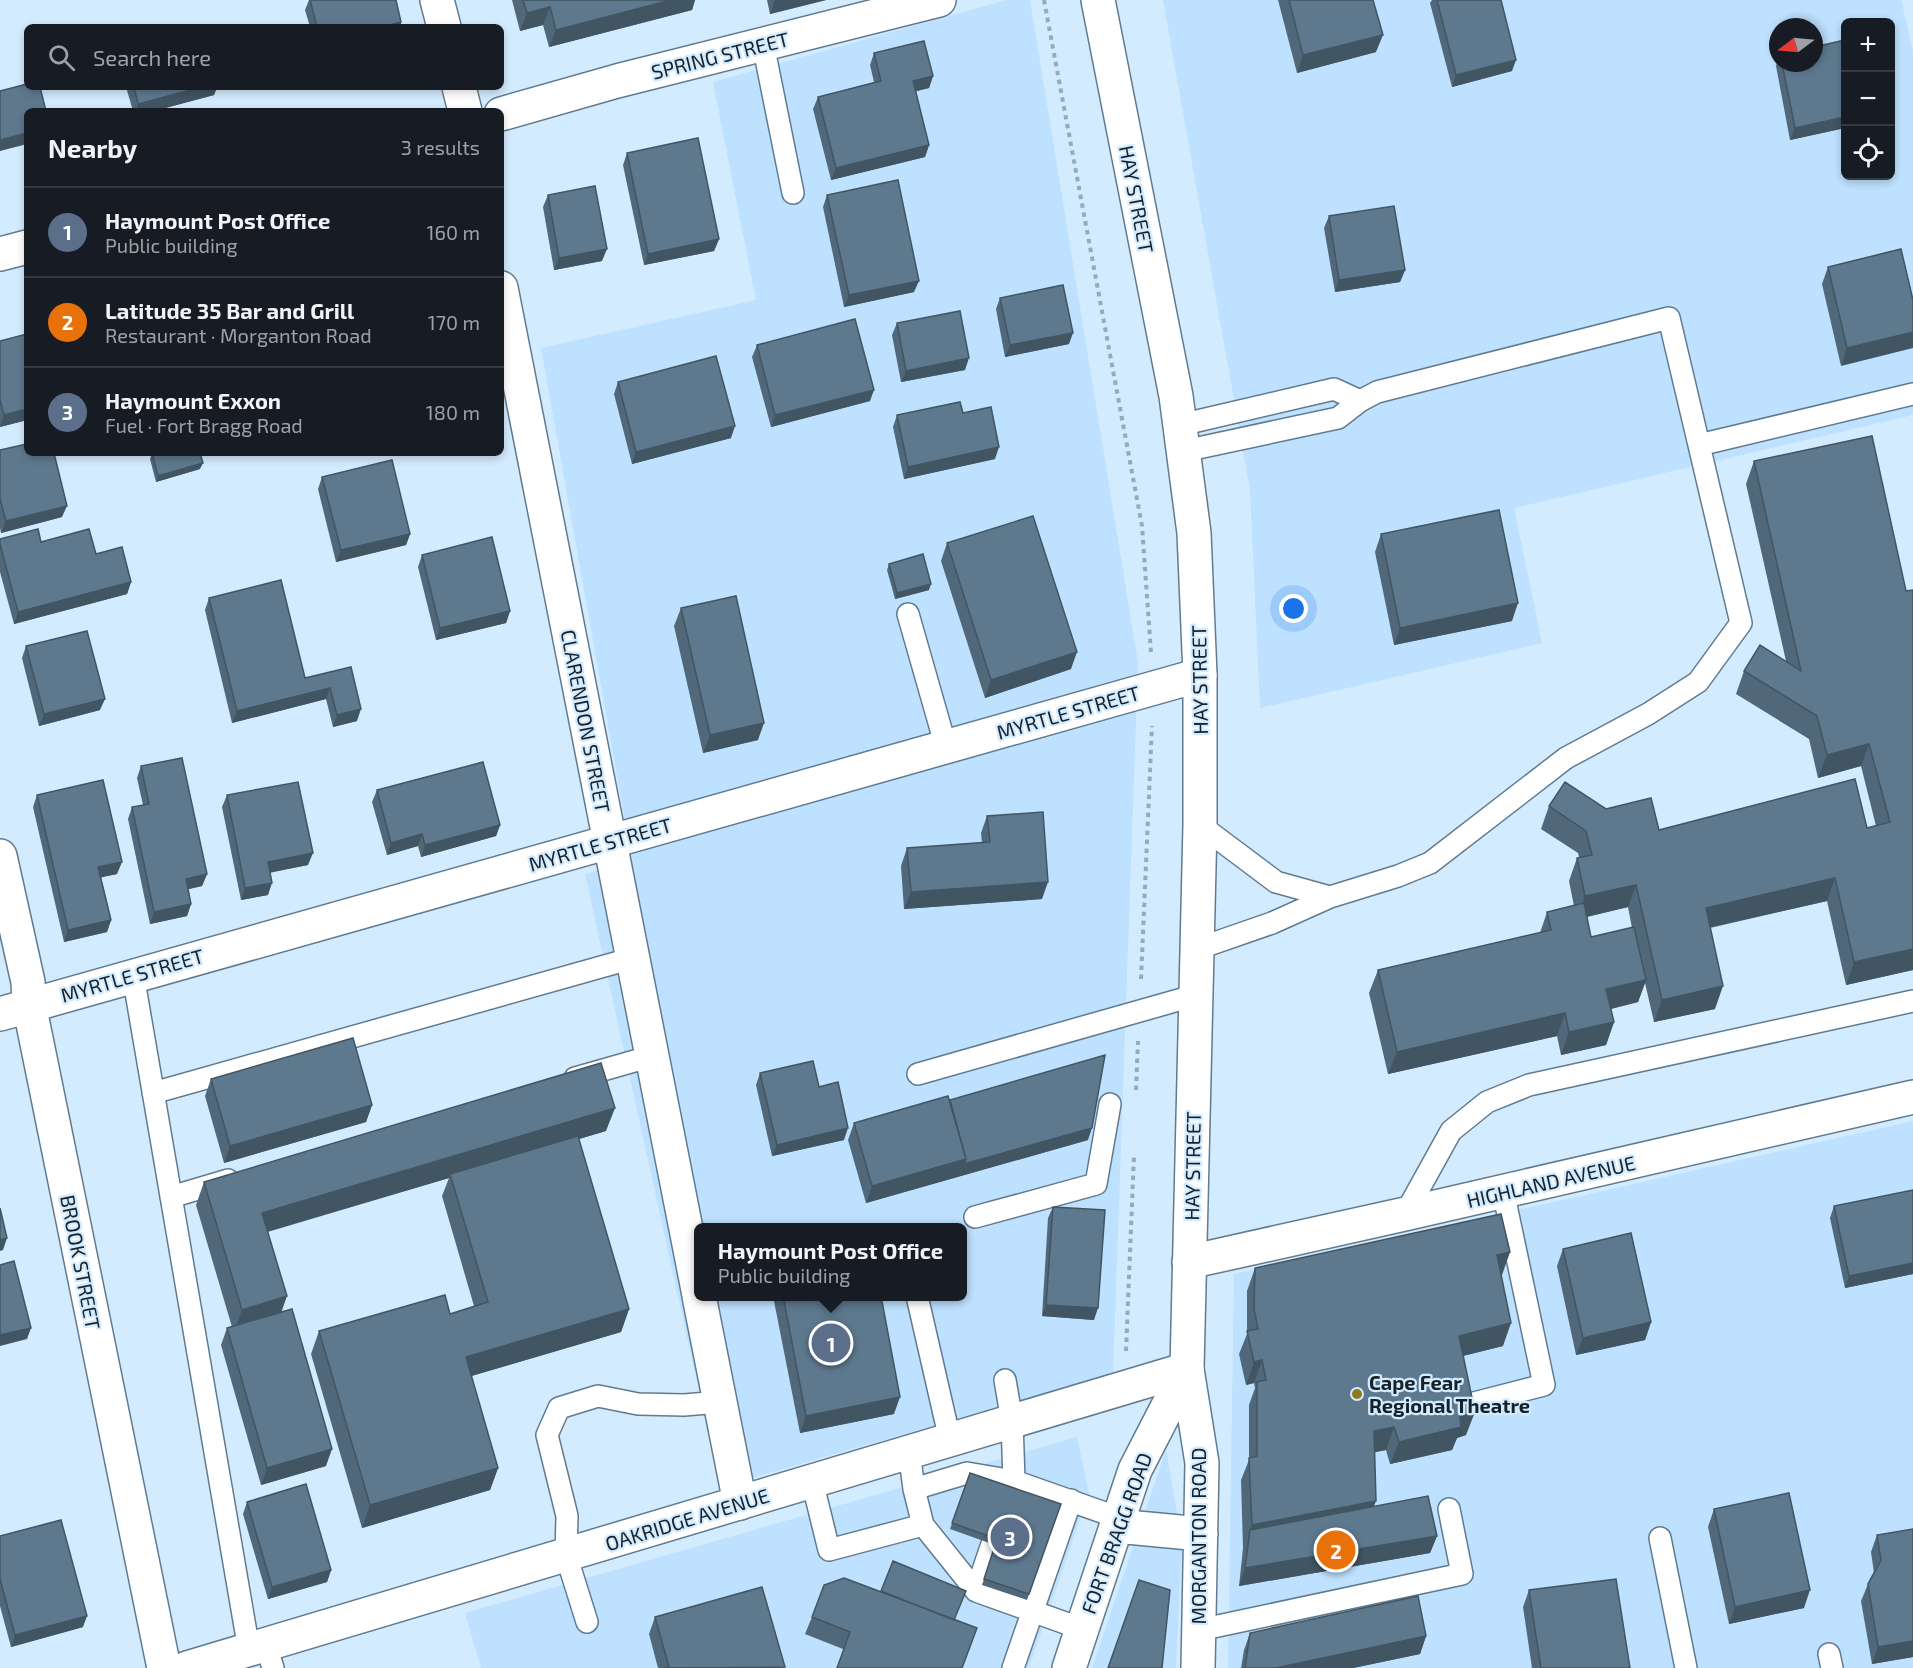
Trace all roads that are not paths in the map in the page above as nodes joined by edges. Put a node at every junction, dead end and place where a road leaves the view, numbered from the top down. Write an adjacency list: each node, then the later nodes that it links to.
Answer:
1 (437, 0): 4 (street)
2 (939, 0): 5 (street, SPRING STREET)
3 (1098, 0): 15 (street, HAY STREET)
4 (443, 24)
5 (763, 44): 8 (street, SPRING STREET); 9 (lane)
6 (460, 90): 7 (street)
7 (464, 108)
8 (504, 113)
9 (793, 193)
10 (24, 248): 11 (street)
11 (0, 254)
12 (504, 303): 21 (street, CLARENDON STREET)
13 (1913, 394): 16 (lane)
14 (1360, 401): 15 (lane); 15 (lane); 16 (lane)
15 (1182, 438): 18 (street, HAY STREET)
16 (1699, 446): 23 (lane)
17 (908, 614): 19 (lane)
18 (1200, 675): 19 (street, MYRTLE STREET); 20 (street, HAY STREET)
19 (946, 747): 21 (street, MYRTLE STREET)
20 (1200, 825): 23 (lane); 24 (street, HAY STREET)
21 (610, 841): 25 (street, CLARENDON STREET); 26 (street, MYRTLE STREET)
22 (0, 856): 29 (street, BROOK STREET)
23 (1330, 897): 24 (lane)
24 (1197, 949): 27 (street, HAY STREET)
25 (633, 958): 30 (street, CLARENDON STREET); 33 (lane)
26 (132, 975): 29 (street, MYRTLE STREET); 33 (lane)
27 (1196, 995): 31 (lane); 41 (street, HAY STREET)
28 (1913, 1001): 39 (lane)
29 (14, 1009): 70 (street, BROOK STREET)
30 (652, 1056): 32 (lane); 42 (street, CLARENDON STREET)
31 (918, 1074)
32 (560, 1083)
33 (153, 1093): 38 (lane)
34 (1913, 1097): 37 (street, HIGHLAND AVENUE)
35 (1110, 1104): 40 (lane)
36 (251, 1174): 38 (lane)
37 (1503, 1191): 39 (street, HIGHLAND AVENUE); 48 (lane)
38 (171, 1197): 69 (lane)
39 (1405, 1214): 41 (street, HIGHLAND AVENUE)
40 (975, 1216)
41 (1189, 1262): 45 (street, HAY STREET)
42 (694, 1268)
43 (701, 1301): 47 (street, CLARENDON STREET)
44 (918, 1301): 50 (lane)
45 (1187, 1369): 49 (street, OAKRIDGE AVENUE); 58 (street, FORT BRAGG ROAD); 60 (street, MORGANTON ROAD)
46 (1005, 1380): 49 (lane)
47 (720, 1402): 56 (street, CLARENDON STREET); 63 (lane)
48 (1474, 1403)
49 (1012, 1421): 50 (street, OAKRIDGE AVENUE); 53 (lane)
50 (950, 1440): 51 (street, OAKRIDGE AVENUE)
51 (909, 1452): 52 (street, OAKRIDGE AVENUE); 54 (lane)
52 (812, 1481): 56 (street, OAKRIDGE AVENUE); 59 (lane)
53 (1011, 1487): 54 (lane); 55 (lane)
54 (914, 1490): 59 (lane)
55 (1071, 1500): 58 (lane); 65 (lane)
56 (740, 1503): 63 (street, OAKRIDGE AVENUE)
57 (1449, 1509): 68 (lane)
58 (1118, 1522): 60 (street); 67 (street, FORT BRAGG ROAD)
59 (923, 1525): 64 (lane)
60 (1201, 1534): 68 (street, MORGANTON ROAD)
61 (1660, 1538): 75 (lane)
62 (992, 1544): 64 (lane)
63 (566, 1555): 66 (lane); 69 (street, OAKRIDGE AVENUE)
64 (976, 1590): 65 (lane)
65 (1033, 1611): 67 (lane); 72 (lane)
66 (587, 1622)
67 (1082, 1629): 73 (street, FORT BRAGG ROAD)
68 (1199, 1630): 74 (street, MORGANTON ROAD)
69 (263, 1654): 71 (street, OAKRIDGE AVENUE)
70 (164, 1668)
71 (187, 1668)
72 (1013, 1668)
73 (1069, 1668)
74 (1198, 1668)
75 (1686, 1668)

